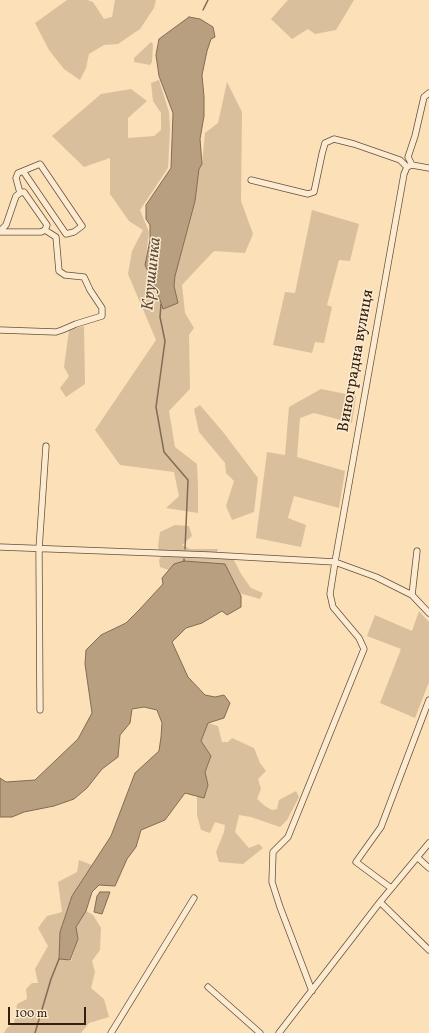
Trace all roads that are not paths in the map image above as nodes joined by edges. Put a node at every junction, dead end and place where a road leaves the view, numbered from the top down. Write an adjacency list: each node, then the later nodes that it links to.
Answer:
1 (429, 93): 2 (street, Виноградна вулиця)
2 (409, 166): 3 (street); 5 (street); 16 (street, Виноградна вулиця)
3 (429, 168)
4 (24, 171): 6 (street); 9 (street); 9 (street)
5 (251, 180)
6 (20, 193): 7 (street); 8 (street)
7 (45, 230): 8 (street); 10 (street)
8 (0, 232)
9 (66, 234): 10 (street)
10 (56, 237): 11 (street)
11 (0, 330)
12 (46, 446): 14 (street)
13 (0, 547): 14 (street)
14 (39, 549): 16 (street); 20 (street)
15 (417, 551): 17 (street)
16 (335, 562): 17 (street); 29 (street, Виноградна вулиця)
17 (412, 595): 18 (street)
18 (429, 613)
19 (429, 700): 24 (street)
20 (40, 710)
21 (429, 843): 22 (street)
22 (418, 857): 23 (street); 24 (street)
23 (429, 868)
24 (391, 888): 26 (street)
25 (194, 898): 30 (street)
26 (380, 902): 27 (street); 29 (street)
27 (429, 950)
28 (208, 987): 31 (street)
29 (312, 991): 32 (street)
30 (112, 1033)
31 (260, 1033)
32 (279, 1033)

